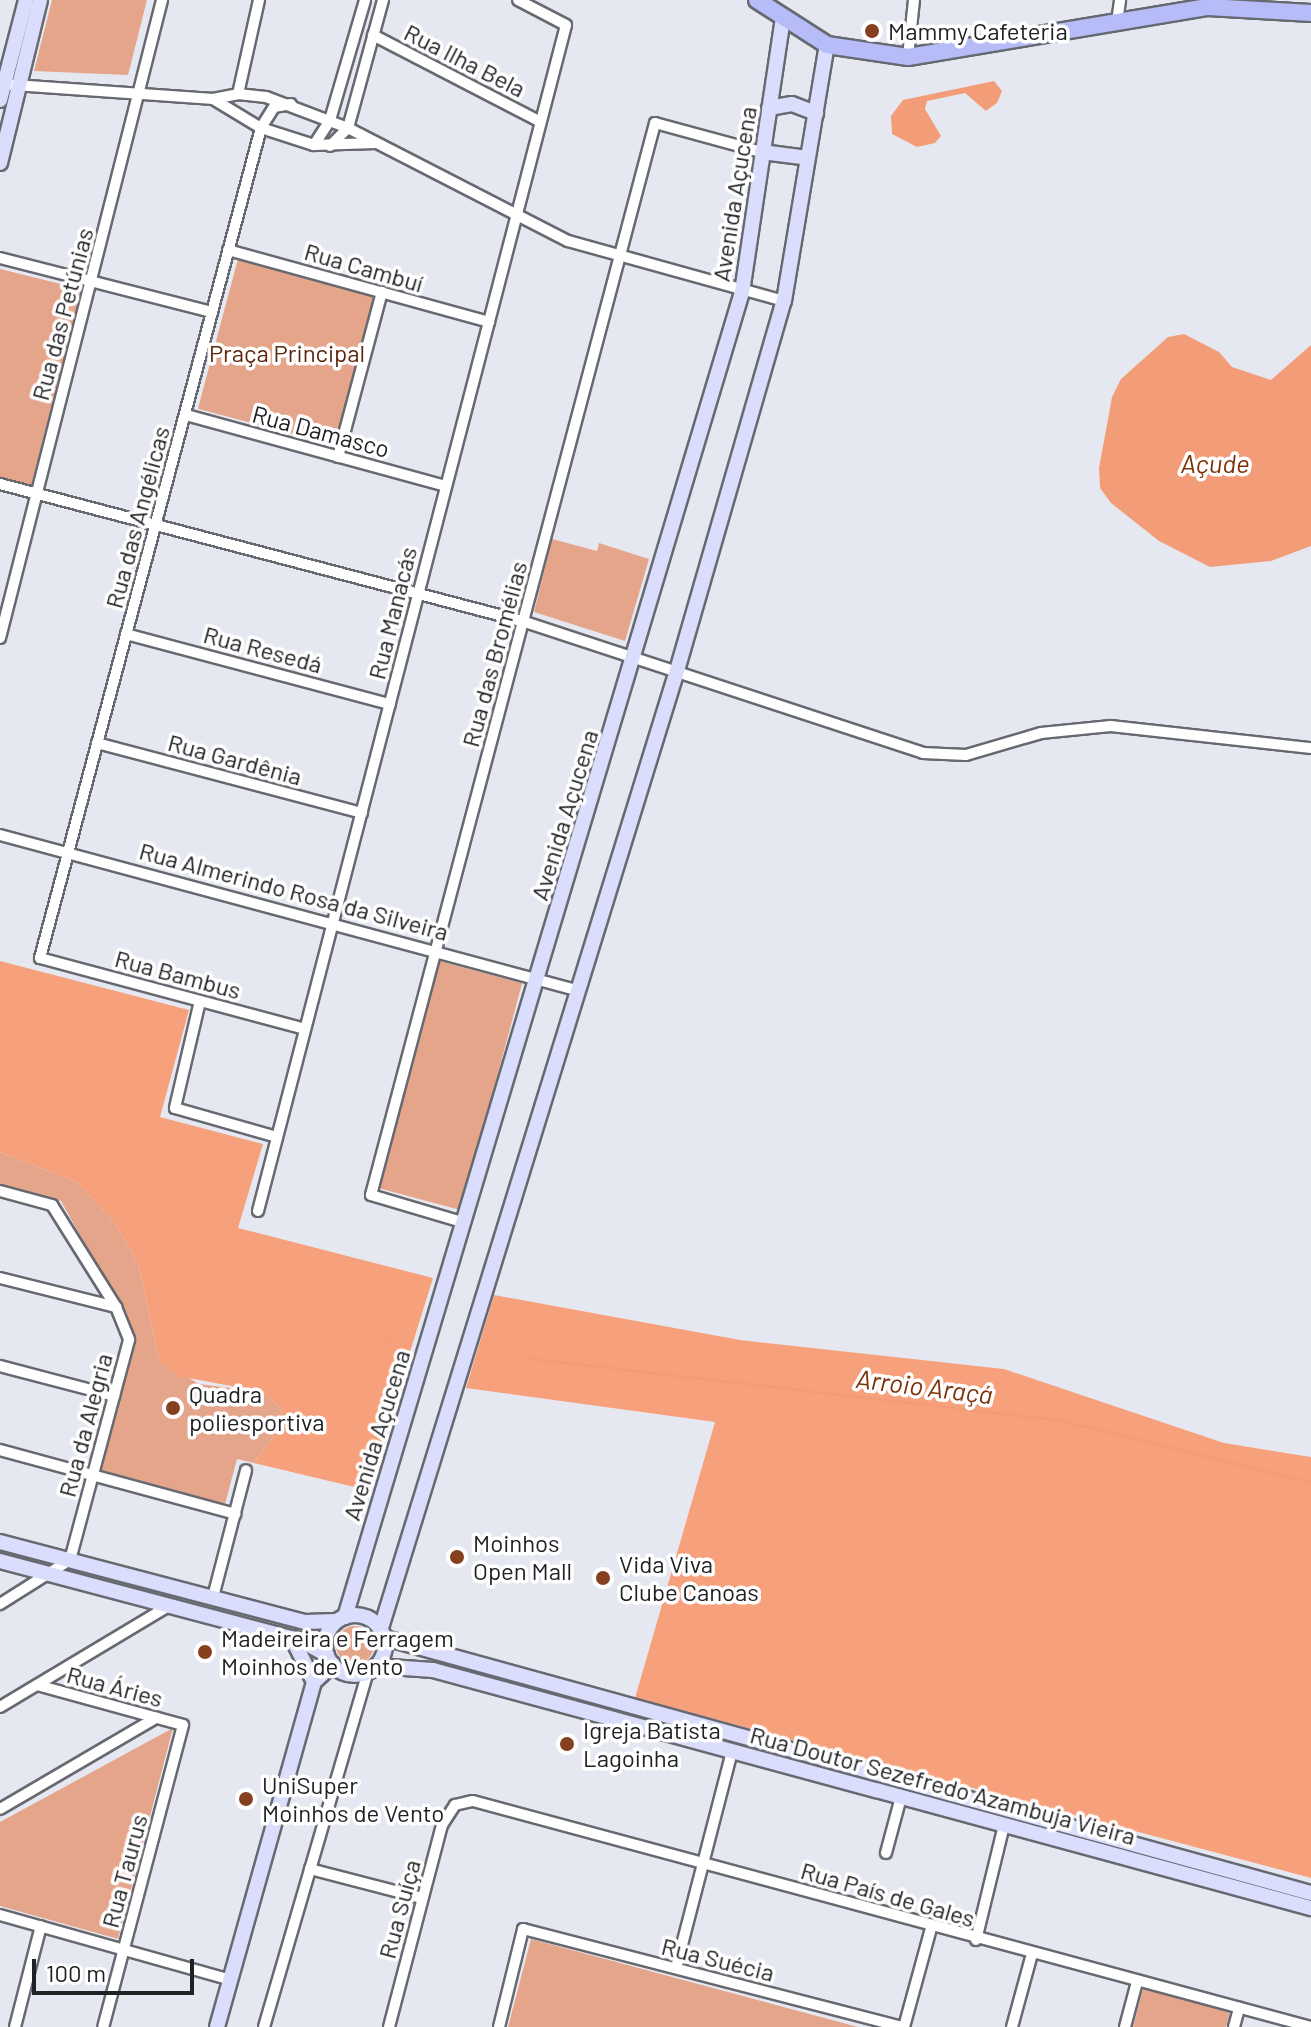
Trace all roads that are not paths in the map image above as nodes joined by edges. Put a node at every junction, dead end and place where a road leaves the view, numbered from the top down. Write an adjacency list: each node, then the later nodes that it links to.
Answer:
1 (26, 0): 18 (main road)
2 (40, 0): 18 (main road)
3 (162, 0): 19 (street, Rua das Petúnias)
4 (259, 0): 20 (street)
5 (365, 0): 26 (street)
6 (383, 0): 15 (street)
7 (518, 0): 27 (street, Rua Manacás)
8 (757, 0): 13 (main road)
9 (914, 0): 17 (street)
10 (1120, 0): 14 (street)
11 (1243, 4): 12 (main road); 14 (main road)
12 (1311, 13)
13 (783, 17): 16 (main road); 24 (main road, Avenida Açucena)
14 (1117, 22): 17 (main road)
15 (373, 35): 27 (street, Rua Ilha Bela); 29 (street)
16 (827, 45): 17 (main road); 25 (main road)
17 (908, 57)
18 (8, 84): 19 (street); 22 (main road); 35 (main road)
19 (140, 92): 21 (street); 40 (street, Rua das Petúnias)
20 (238, 94): 21 (street); 23 (street)
21 (213, 99): 28 (street)
22 (0, 100)
23 (291, 104): 26 (street); 28 (street)
24 (769, 108): 25 (main road); 33 (main road, Avenida Açucena)
25 (816, 113): 34 (main road)
26 (330, 120): 29 (street); 31 (street)
27 (539, 121): 36 (street, Rua Manacás)
28 (261, 128): 31 (street); 37 (street, Rua das Angélicas)
29 (348, 128): 30 (street); 32 (street)
30 (376, 143): 32 (street); 36 (street)
31 (314, 145): 32 (street)
32 (329, 148)
33 (762, 152): 34 (main road); 38 (street, Rua das Bromélias); 42 (main road, Avenida Açucena)
34 (808, 158): 43 (main road)
35 (0, 163)
36 (517, 216): 38 (street); 45 (street, Rua Manacás)
37 (228, 250): 41 (street, Rua Cambuí); 44 (street, Rua das Angélicas)
38 (620, 256): 42 (street); 53 (street, Rua das Bromélias)
39 (0, 258): 40 (street)
40 (91, 281): 44 (street); 50 (street, Rua das Petúnias)
41 (382, 292): 45 (street, Rua Cambuí); 47 (street)
42 (742, 292): 43 (street); 56 (main road, Avenida Açucena)
43 (784, 301): 57 (main road)
44 (212, 312): 46 (street, Rua das Angélicas)
45 (489, 322): 49 (street, Rua Manacás)
46 (186, 415): 47 (street, Rua Damasco); 51 (street, Rua das Angélicas)
47 (338, 457): 49 (street, Rua Damasco)
48 (0, 484): 50 (street)
49 (445, 486): 52 (street, Rua Manacás)
50 (35, 493): 51 (street); 55 (street, Rua das Petúnias)
51 (154, 524): 52 (street); 54 (street, Rua das Angélicas)
52 (418, 594): 53 (street); 58 (street, Rua Manacás)
53 (522, 621): 56 (street); 65 (street, Rua das Bromélias)
54 (126, 634): 58 (street, Rua Resedá); 59 (street, Rua das Angélicas)
55 (0, 638)
56 (634, 659): 57 (street); 67 (main road, Avenida Açucena)
57 (676, 674): 60 (street); 68 (main road)
58 (390, 704): 61 (street, Rua Manacás)
59 (97, 743): 61 (street, Rua Gardênia); 63 (street, Rua das Angélicas)
60 (1311, 748)
61 (362, 813): 64 (street, Rua Manacás)
62 (0, 835): 63 (street, Rua Almerindo Rosa da Silveira)
63 (69, 852): 64 (street, Rua Almerindo Rosa da Silveira); 66 (street, Rua das Angélicas)
64 (332, 922): 65 (street, Rua Almerindo Rosa da Silveira); 70 (street, Rua Manacás)
65 (437, 950): 67 (street, Rua Almerindo Rosa da Silveira); 74 (street, Rua das Bromélias)
66 (40, 958): 69 (street, Rua Bambus)
67 (537, 979): 68 (street, Rua Almerindo Rosa da Silveira); 74 (main road, Avenida Açucena)
68 (576, 990): 91 (main road)
69 (200, 1001): 70 (street, Rua Bambus); 71 (street)
70 (305, 1029): 71 (street, Rua Manacás)
71 (277, 1137): 73 (street, Rua Manacás)
72 (0, 1191): 76 (street, Rua da Alegria)
73 (258, 1211)
74 (462, 1222): 90 (main road, Avenida Açucena)
75 (0, 1278): 76 (street)
76 (116, 1307): 78 (street, Rua da Alegria)
77 (0, 1366): 78 (street)
78 (114, 1396): 81 (street, Rua da Alegria)
79 (0, 1450): 81 (street)
80 (246, 1470): 82 (street)
81 (93, 1475): 82 (street); 84 (street, Rua da Alegria)
82 (235, 1514): 87 (street)
83 (0, 1542): 84 (main road)
84 (70, 1560): 86 (street); 87 (main road)
85 (0, 1561): 86 (main road)
86 (50, 1574): 88 (street); 89 (main road)
87 (213, 1597): 90 (main road)
88 (0, 1604)
89 (169, 1606): 92 (main road); 96 (street)
90 (341, 1619): 91 (main road); 93 (main road)
91 (383, 1633): 94 (main road); 108 (main road, Rua Doutor Sezefredo Azambuja Vieira)
92 (292, 1638): 93 (main road); 95 (main road)
93 (330, 1660): 94 (main road); 95 (main road)
94 (372, 1669): 100 (main road, Rua Doutor Sezefredo Azambuja Vieira); 107 (street)
95 (314, 1682): 118 (main road)
96 (37, 1685): 97 (street); 98 (street, Rua Áries)
97 (0, 1707)
98 (156, 1718): 99 (street, Rua Áries); 103 (street)
99 (183, 1725): 115 (street, Rua Taurus)
100 (732, 1751): 101 (main road, Rua Doutor Sezefredo Azambuja Vieira); 106 (street)
101 (901, 1797): 104 (main road, Rua Doutor Sezefredo Azambuja Vieira); 105 (street)
102 (455, 1805): 106 (street, Rua País de Gales); 109 (street, Rua Suíça)
103 (0, 1809)
104 (1004, 1825): 110 (main road, Rua Doutor Sezefredo Azambuja Vieira); 114 (street)
105 (886, 1853)
106 (705, 1862): 113 (street, Rua País de Gales); 117 (street)
107 (310, 1869): 109 (street); 124 (street)
108 (1311, 1893)
109 (422, 1898): 125 (street, Rua Suíça)
110 (1311, 1908)
111 (0, 1915): 112 (street)
112 (41, 1926): 115 (street); 121 (street)
113 (931, 1928): 114 (street, Rua País de Gales); 127 (street)
114 (976, 1940): 116 (street, Rua País de Gales)
115 (124, 1949): 118 (street); 122 (street, Rua Taurus)
116 (1032, 1954): 119 (street, Rua País de Gales); 128 (street)
117 (676, 1968): 126 (street, Rua Suécia); 127 (street, Rua Suécia)
118 (232, 1980): 123 (main road)
119 (1137, 1982): 120 (street, Rua País de Gales); 129 (street)
120 (1239, 2008): 130 (street); 131 (street, Rua País de Gales)
121 (15, 2027)
122 (103, 2027)
123 (217, 2027)
124 (264, 2027)
125 (389, 2027)
126 (499, 2027)
127 (904, 2027)
128 (1012, 2027)
129 (1125, 2027)
130 (1234, 2027)
131 (1311, 2027)

